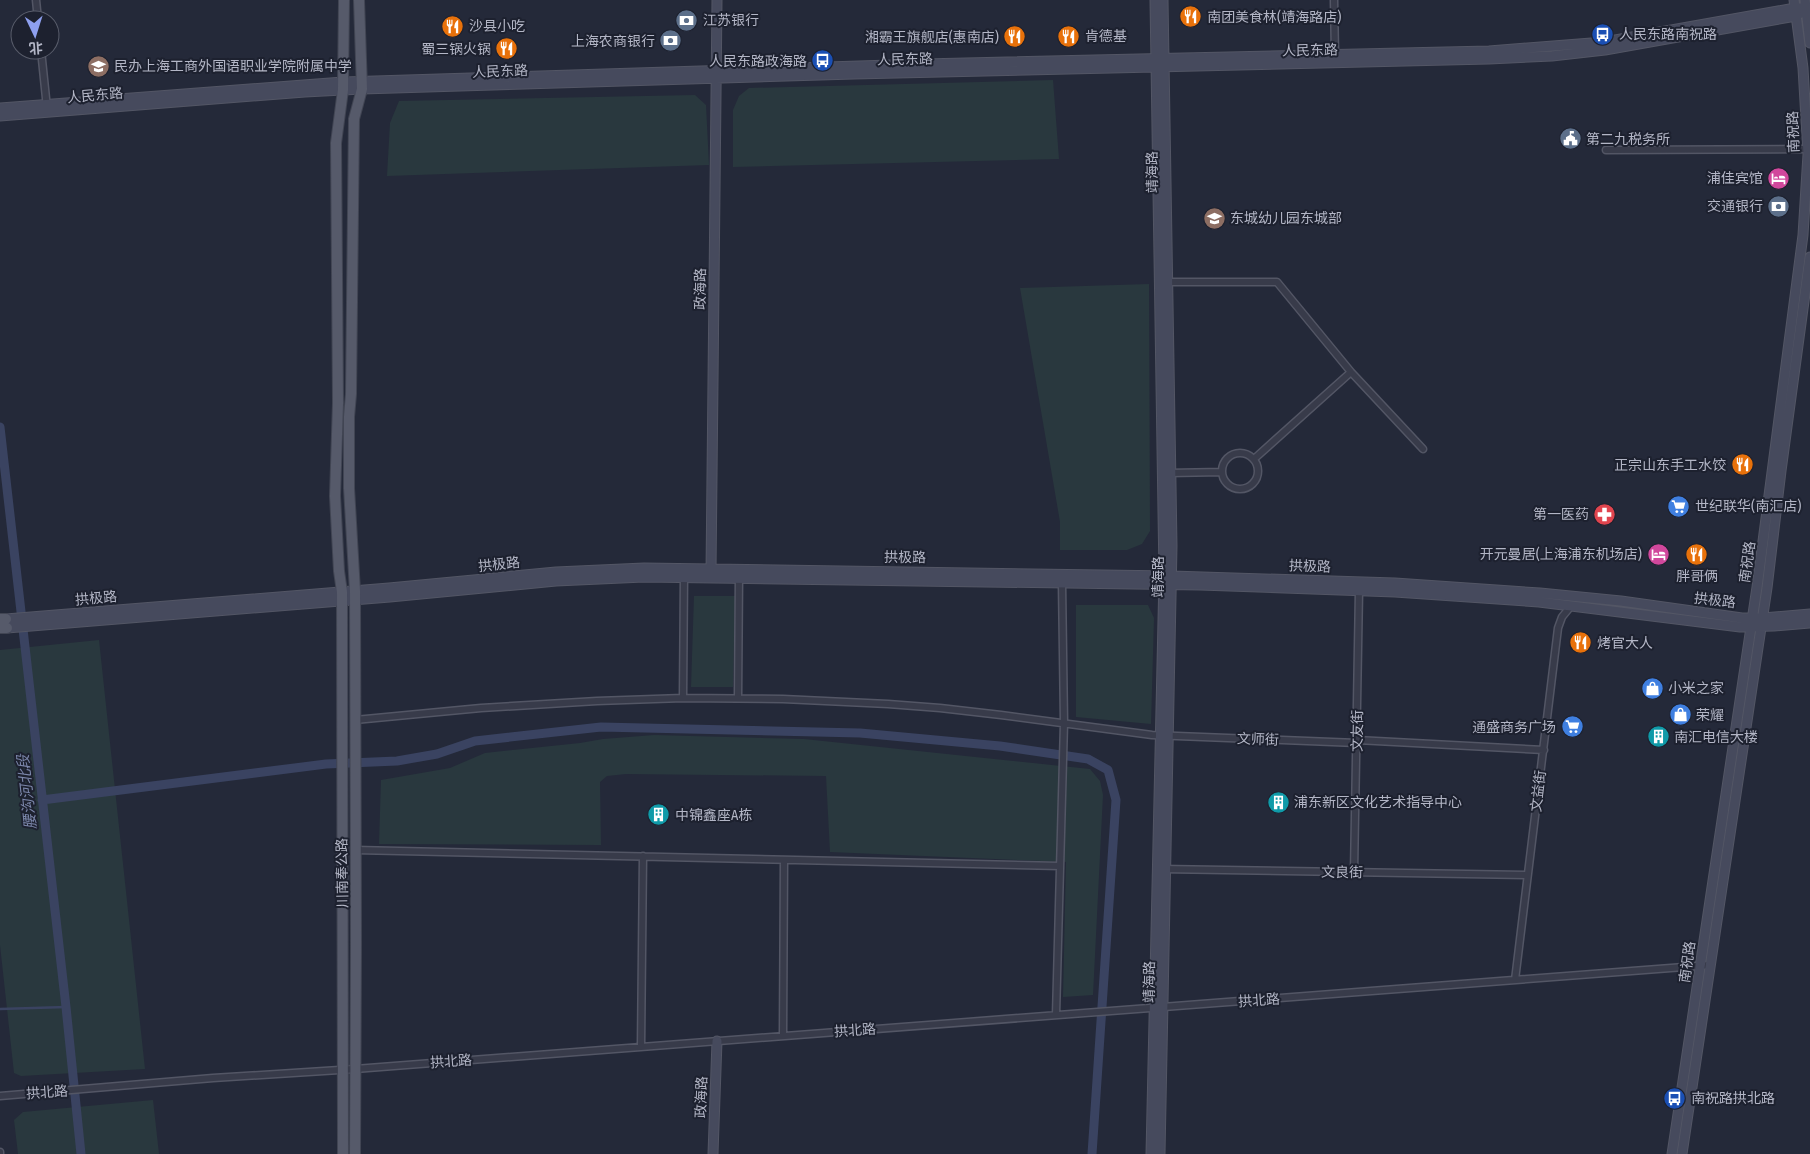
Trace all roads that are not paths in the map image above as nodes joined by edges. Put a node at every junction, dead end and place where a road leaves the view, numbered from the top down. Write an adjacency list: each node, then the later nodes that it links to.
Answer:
1 (344, 0): 15 (main road, 川南奉公路)
2 (359, 0): 14 (main road, 川南奉公路)
3 (717, 0): 13 (main road, 政海路)
4 (1155, 0): 12 (main road, 靖海路)
5 (1163, 0): 12 (main road, 靖海路)
6 (1334, 0): 10 (street)
7 (1807, 6): 8 (main road, 人民东路); 9 (main road)
8 (1795, 8): 10 (main road, 人民东路); 12 (main road, 人民东路); 19 (main road, 南祝路)
9 (1810, 43)
10 (1335, 55): 12 (main road, 人民东路)
11 (42, 60): 17 (street)
12 (1160, 63): 13 (main road, 人民东路); 23 (main road, 靖海路)
13 (716, 74): 14 (main road, 人民东路); 30 (main road, 政海路)
14 (362, 85): 15 (main road, 人民东路); 35 (main road, 川南奉公路)
15 (343, 86): 17 (main road, 人民东路); 36 (main road, 川南奉公路)
16 (0, 108): 17 (main road, 人民东路)
17 (47, 109): 18 (main road, 人民东路)
18 (0, 116)
19 (1809, 137): 20 (main road, 南祝路)
20 (1808, 149): 21 (street); 39 (main road, 南祝路)
21 (1606, 150)
22 (1810, 257): 40 (main road, 南祝路)
23 (1164, 282): 24 (street); 28 (main road, 靖海路)
24 (1351, 372): 25 (street); 26 (street)
25 (1423, 449)
26 (1254, 459): 27 (street); 27 (street)
27 (1222, 472): 28 (street)
28 (1167, 473): 32 (main road, 靖海路)
29 (684, 572): 30 (main road, 拱极路); 35 (main road, 拱极路); 43 (street)
30 (711, 573): 31 (main road, 拱极路)
31 (739, 573): 32 (main road, 拱极路); 33 (main road, 拱极路); 44 (street)
32 (1168, 580): 33 (main road, 拱极路); 34 (main road, 拱极路); 39 (main road, 拱极路); 47 (main road, 靖海路)
33 (1062, 583): 46 (street)
34 (1360, 591): 37 (main road, 拱极路); 48 (street, 文友街)
35 (355, 595): 36 (main road, 拱极路); 45 (main road, 川南奉公路)
36 (342, 596): 42 (main road, 拱极路); 66 (main road, 川南奉公路)
37 (1571, 606): 39 (main road, 拱极路); 49 (street, 文益街)
38 (1810, 614): 40 (main road, 拱极路)
39 (1752, 623): 40 (main road, 拱极路); 58 (main road, 南祝路)
40 (1762, 623): 41 (main road, 拱极路); 57 (main road, 南祝路)
41 (1810, 623)
42 (3, 624)
43 (683, 698): 44 (street, 文师街); 45 (street, 文师街)
44 (738, 698): 46 (street, 文师街)
45 (355, 720): 50 (main road, 川南奉公路)
46 (1064, 723): 47 (street, 文师街); 53 (street)
47 (1164, 736): 48 (street, 文师街); 54 (main road, 靖海路)
48 (1357, 742): 49 (street, 文师街); 55 (street, 文友街)
49 (1544, 750): 56 (street, 文益街)
50 (355, 850): 51 (street); 65 (main road, 川南奉公路)
51 (643, 856): 52 (street); 64 (street)
52 (784, 860): 53 (street); 62 (street)
53 (1060, 866): 61 (street)
54 (1161, 869): 55 (street, 文良街); 60 (main road, 靖海路)
55 (1354, 872): 56 (street, 文良街)
56 (1528, 875): 59 (street, 文益街)
57 (1710, 965): 58 (street, 拱北路); 74 (main road, 南祝路)
58 (1700, 966): 59 (street, 拱北路); 73 (main road, 南祝路)
59 (1515, 980): 60 (street, 拱北路)
60 (1158, 1007): 61 (street, 拱北路); 71 (main road, 靖海路); 72 (main road, 靖海路)
61 (1056, 1015): 62 (street, 拱北路)
62 (783, 1036): 63 (street, 拱北路)
63 (717, 1041): 64 (street, 拱北路); 70 (main road, 政海路)
64 (641, 1047): 65 (street, 拱北路)
65 (355, 1069): 66 (street, 拱北路); 69 (main road, 川南奉公路)
66 (343, 1070): 67 (street, 拱北路); 68 (main road, 川南奉公路)
67 (0, 1096)
68 (343, 1154)
69 (355, 1154)
70 (713, 1154)
71 (1151, 1154)
72 (1160, 1154)
73 (1672, 1154)
74 (1682, 1154)

